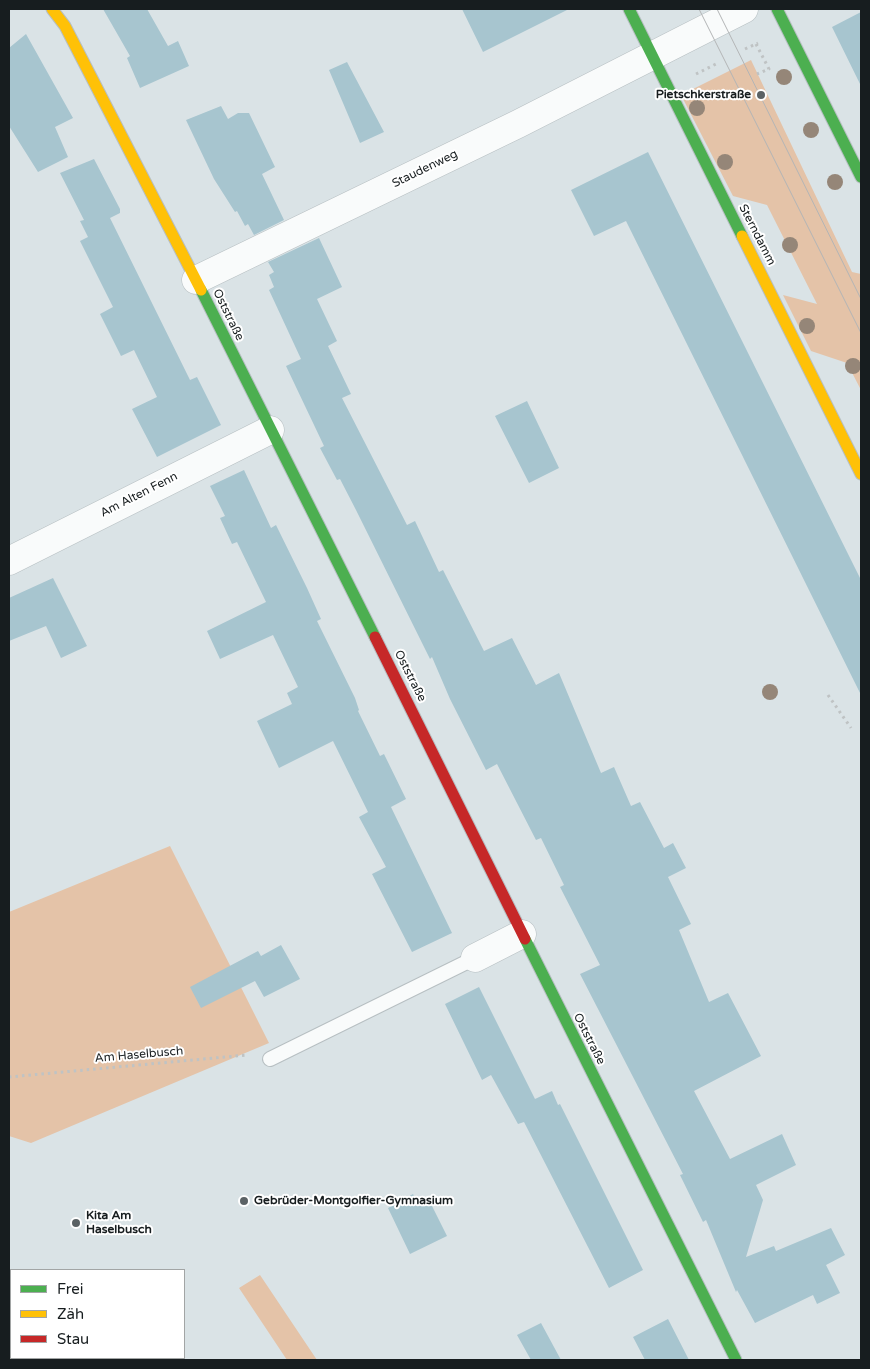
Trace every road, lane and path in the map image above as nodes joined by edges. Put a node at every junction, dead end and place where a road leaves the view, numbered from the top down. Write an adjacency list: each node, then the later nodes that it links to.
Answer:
1 (52, 9): 9 (street, Oststraße)
2 (629, 9): 6 (street, Sterndamm)
3 (744, 9): 6 (street, Staudenweg)
4 (777, 9): 8 (street)
5 (756, 44): 7 (path)
6 (652, 56): 9 (street, Staudenweg); 11 (street, Sterndamm)
7 (757, 74)
8 (861, 177)
9 (196, 280): 10 (street, Oststraße)
10 (270, 430): 12 (street, Am Alten Fenn); 15 (street, Oststraße)
11 (861, 474)
12 (9, 561)
13 (828, 695): 14 (path)
14 (851, 728)
15 (522, 934): 16 (street); 19 (street, Oststraße)
16 (475, 958): 17 (lane)
17 (270, 1059): 18 (path, Am Haselbusch)
18 (9, 1077)
19 (736, 1360)

